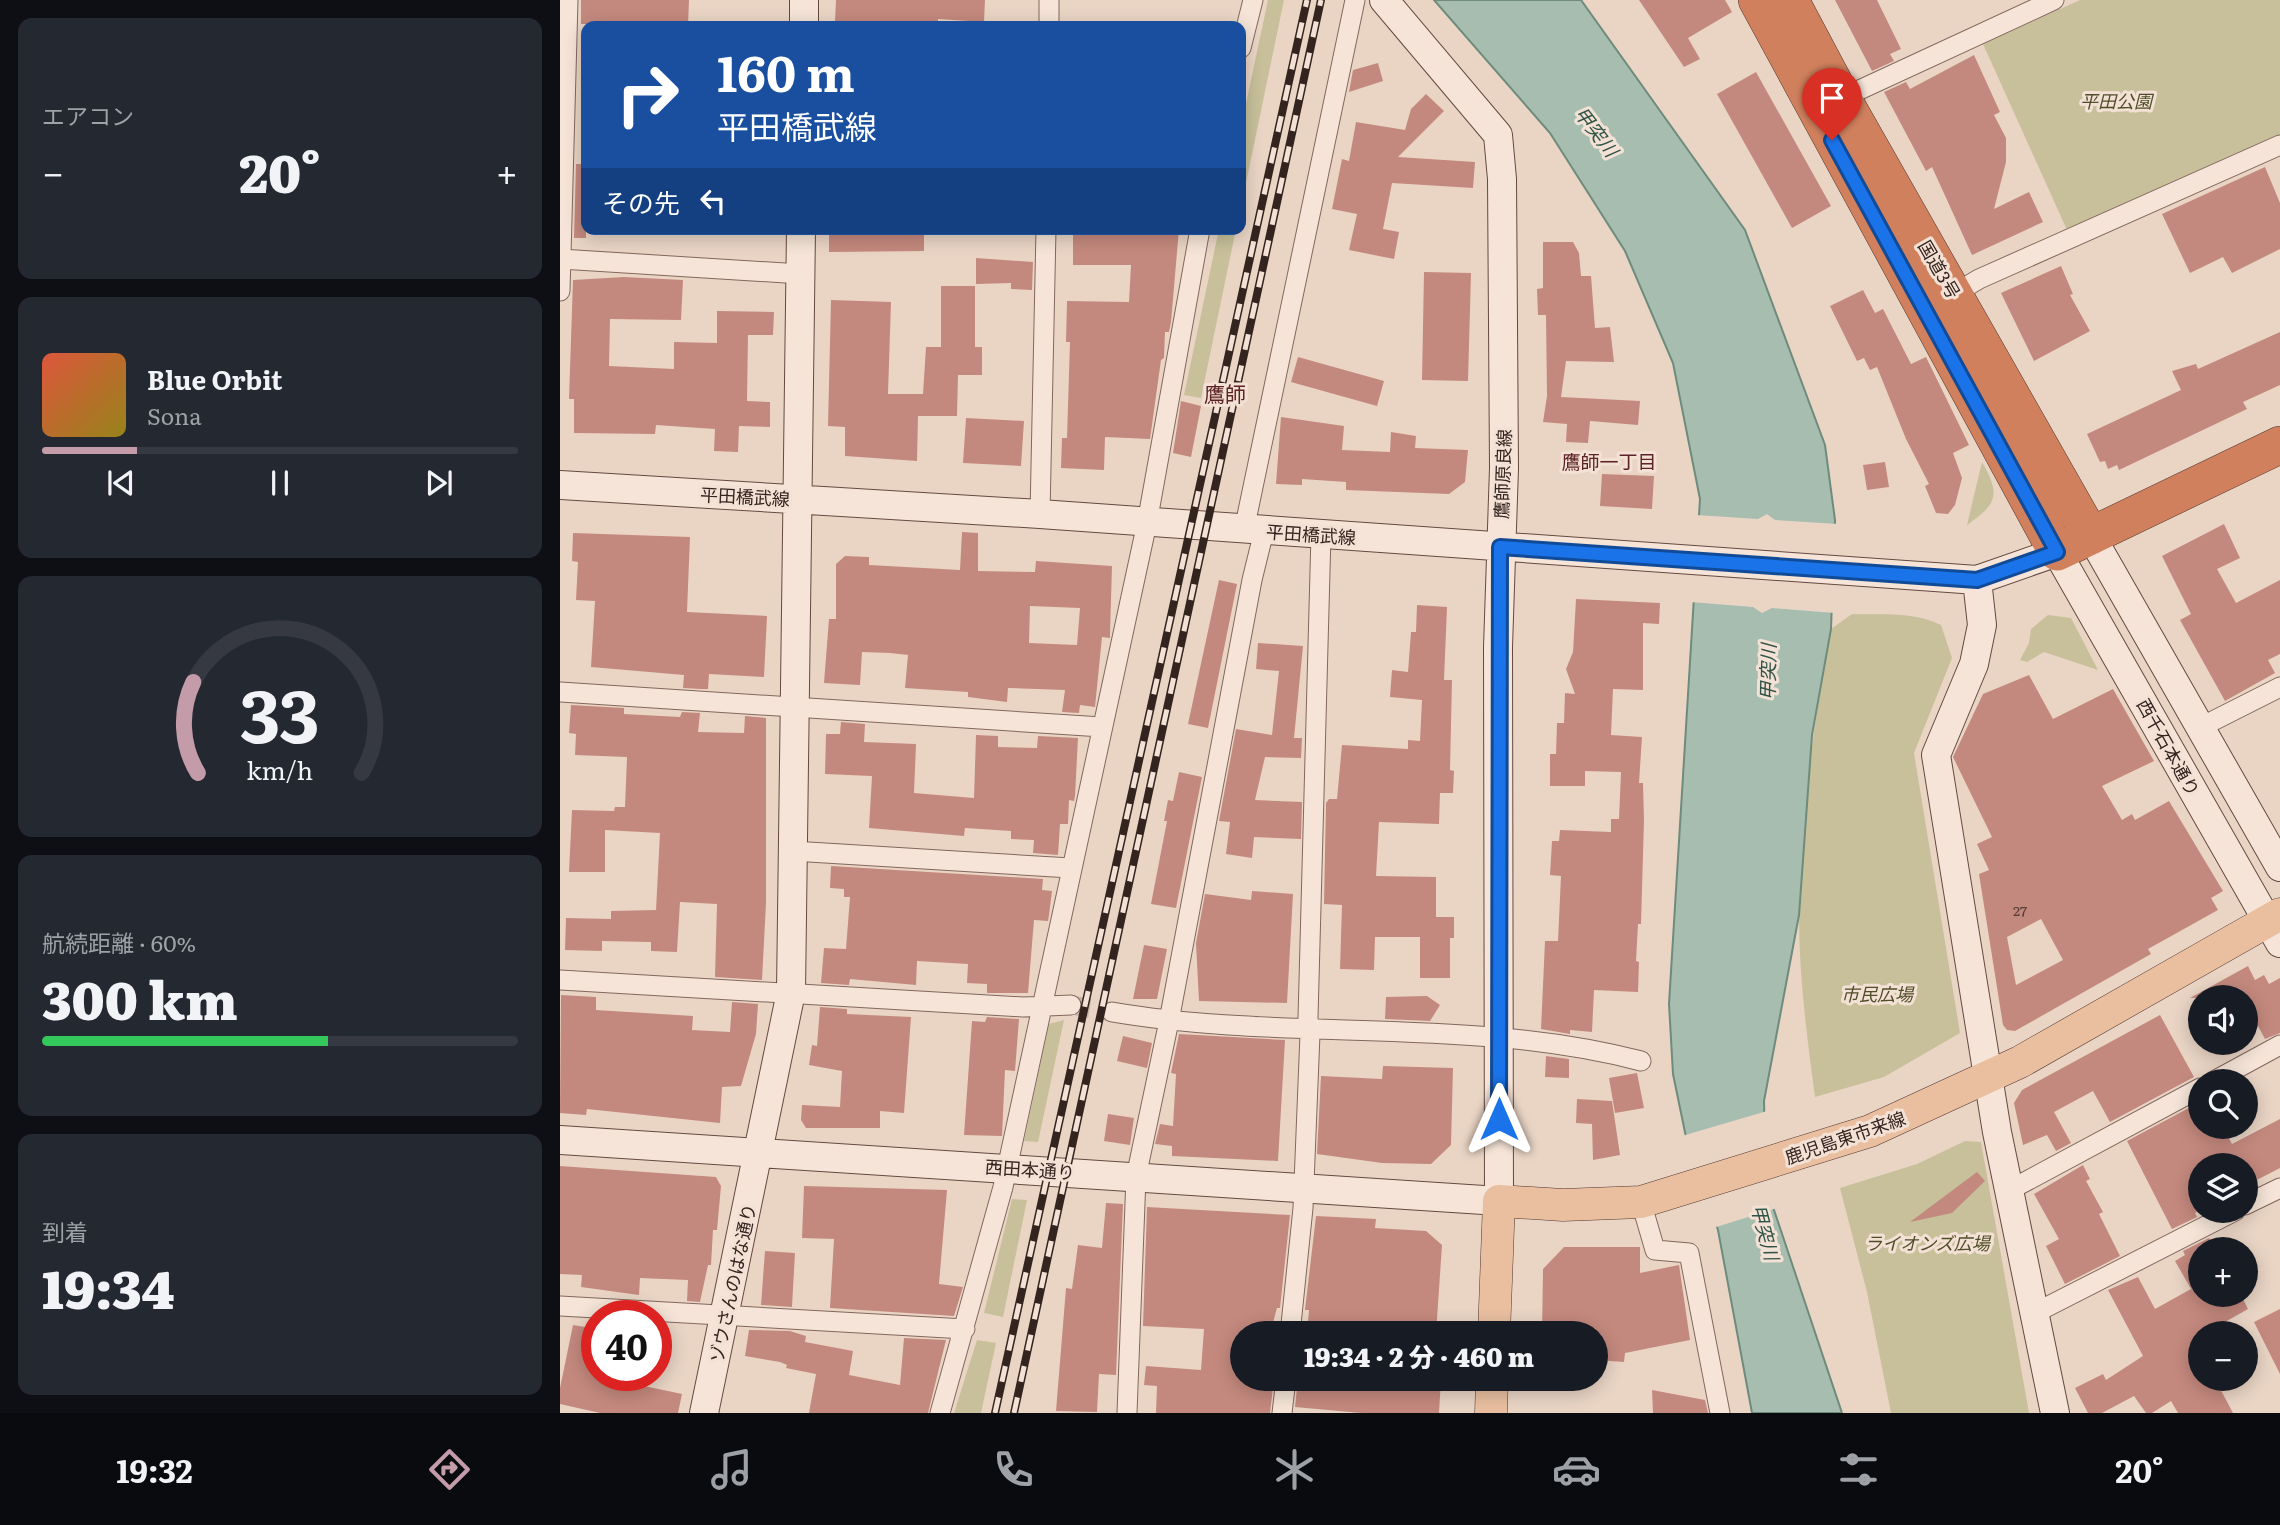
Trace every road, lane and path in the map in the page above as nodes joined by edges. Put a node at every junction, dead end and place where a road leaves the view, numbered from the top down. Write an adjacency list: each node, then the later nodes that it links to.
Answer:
1 (568, 0): 13 (street)
2 (804, 0): 10 (street)
3 (1049, 0): 11 (street)
4 (1253, 0): 12 (street)
5 (1355, 0): 28 (street)
6 (1384, 0): 31 (street, 鷹師原良線)
7 (1757, 0): 32 (highway, 国道3号)
8 (1790, 0): 14 (highway, 国道3号)
9 (2054, 0): 14 (street)
10 (804, 21)
11 (1049, 21)
12 (1246, 28)
13 (577, 36): 19 (street)
14 (1842, 98): 22 (highway, 国道3号)
15 (2280, 145): 22 (street)
16 (801, 235): 20 (street, ゾウさんのはな通り)
17 (1046, 235): 26 (street)
18 (1199, 235): 27 (street)
19 (560, 259): 20 (street); 21 (street)
20 (801, 275): 25 (street, ゾウさんのはな通り)
21 (560, 292)
22 (1954, 294): 30 (highway, 国道3号)
23 (2280, 445): 30 (highway)
24 (560, 485): 25 (street, 平田橋武線)
25 (798, 499): 26 (street, 平田橋武線); 36 (street, ゾウさんのはな通り)
26 (1040, 514): 27 (street, 平田橋武線)
27 (1147, 523): 28 (street, 平田橋武線); 37 (street)
28 (1254, 530): 29 (street, 平田橋武線); 48 (street)
29 (1321, 534): 31 (street, 平田橋武線); 49 (street)
30 (2091, 536): 32 (highway); 38 (street)
31 (1500, 547): 33 (street, 平田橋武線); 50 (street, 鷹師原良線)
32 (2057, 552): 33 (street, 平田橋武線); 42 (street, 西千石本通り)
33 (1977, 580): 54 (street)
34 (2280, 687): 38 (street)
35 (560, 692): 36 (street)
36 (794, 706): 37 (street); 39 (street, ゾウさんのはな通り)
37 (1102, 727): 41 (street)
38 (2201, 727): 40 (street)
39 (792, 851): 41 (street); 44 (street, ゾウさんのはな通り)
40 (2280, 867)
41 (1071, 868): 46 (street)
42 (2276, 926): 54 (main road, 鹿児島東市来線)
43 (560, 980): 44 (street)
44 (791, 992): 46 (street); 57 (street, ゾウさんのはな通り)
45 (1071, 1005): 46 (street)
46 (1042, 1006): 58 (street)
47 (1112, 1012): 48 (street)
48 (1169, 1021): 49 (street); 59 (street)
49 (1309, 1026): 50 (street); 60 (street)
50 (1499, 1038): 52 (street); 64 (street, 鷹師原良線)
51 (2280, 1045): 53 (street)
52 (1641, 1061)
53 (2236, 1069)
54 (1988, 1077): 62 (street); 65 (main road, 鹿児島東市来線)
55 (2188, 1094): 62 (street)
56 (560, 1140): 57 (street, 西田本通り)
57 (760, 1153): 58 (street, 西田本通り); 69 (street, ゾウさんのはな通り)
58 (1007, 1167): 59 (street, 西田本通り); 72 (street)
59 (1136, 1177): 60 (street, 西田本通り); 77 (street)
60 (1304, 1187): 64 (street, 西田本通り); 70 (street)
61 (2280, 1188): 63 (street)
62 (2008, 1191): 68 (street)
63 (2258, 1199)
64 (1499, 1200): 65 (main road, 鹿児島東市来線); 71 (main road)
65 (1641, 1202): 80 (street)
66 (2211, 1223): 68 (street)
67 (560, 1306): 69 (street)
68 (2035, 1313): 81 (street)
69 (725, 1318): 72 (street); 75 (street, ゾウさんのはな通り)
70 (1291, 1321)
71 (1494, 1321)
72 (965, 1329): 76 (street)
73 (1285, 1391): 78 (street)
74 (1492, 1391): 79 (main road)
75 (704, 1413)
76 (940, 1413)
77 (1127, 1413)
78 (1282, 1413)
79 (1491, 1413)
80 (1720, 1413)
81 (2055, 1413)

